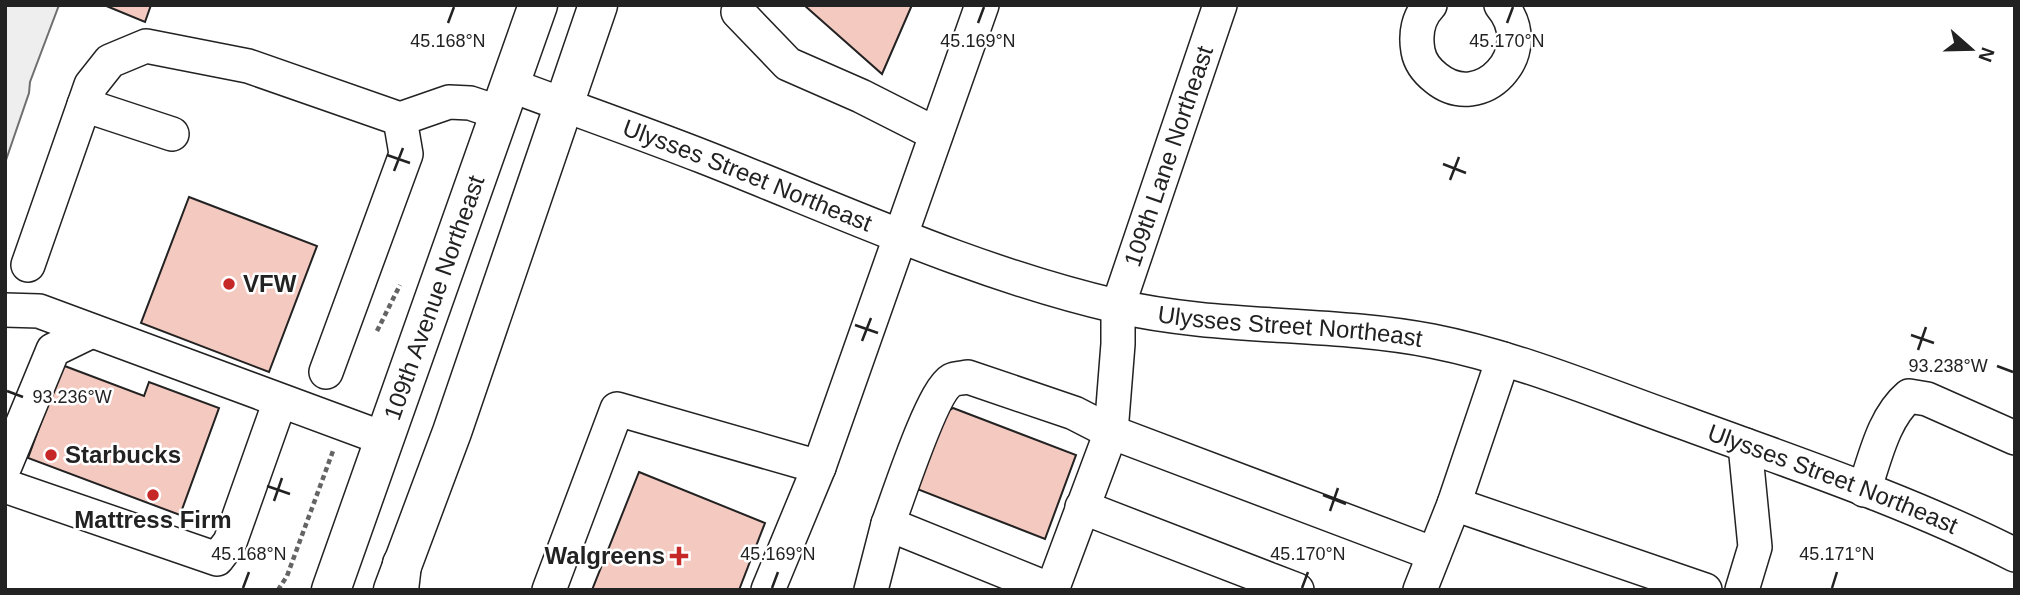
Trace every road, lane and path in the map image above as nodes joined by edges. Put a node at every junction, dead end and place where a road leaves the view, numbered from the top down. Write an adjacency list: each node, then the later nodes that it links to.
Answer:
1 (538, 5): 8 (main road, 109th Avenue Northeast)
2 (598, 5): 10 (main road)
3 (982, 5): 13 (street)
4 (1220, 5): 17 (street, 109th Lane Northeast)
5 (1501, 5): 6 (street)
6 (1426, 6)
7 (738, 12): 13 (street)
8 (505, 99): 10 (street, Ulysses Street Northeast); 11 (street, Ulysses Street Northeast); 27 (main road, 109th Avenue Northeast)
9 (84, 104): 11 (street); 12 (street); 15 (street)
10 (562, 105): 14 (street, Ulysses Street Northeast); 38 (main road)
11 (400, 118): 22 (street)
12 (172, 134)
13 (936, 134): 14 (street)
14 (901, 235): 17 (street, Ulysses Street Northeast); 30 (street)
15 (28, 264)
16 (403, 279): 20 (path)
17 (1118, 306): 21 (street, Ulysses Street Northeast); 25 (street, 109th Lane Northeast)
18 (5, 310): 19 (street)
19 (92, 331): 23 (street); 29 (street)
20 (374, 340)
21 (1503, 359): 28 (street, Ulysses Street Northeast); 33 (street)
22 (326, 372)
23 (281, 401): 24 (street); 31 (street)
24 (343, 424): 27 (street); 39 (path)
25 (1111, 432): 34 (street, 109th Lane Northeast); 35 (street); 36 (street)
26 (2015, 438): 32 (street)
27 (385, 439): 40 (main road, 109th Avenue Northeast)
28 (1745, 445): 32 (street, Ulysses Street Northeast); 48 (street)
29 (5, 466)
30 (818, 467): 41 (street); 42 (street)
31 (5, 485)
32 (1864, 490): 37 (street, Ulysses Street Northeast)
33 (1454, 504): 36 (street); 47 (street)
34 (1082, 507): 44 (street, 109th Lane Northeast); 45 (street)
35 (888, 524): 43 (street); 44 (street)
36 (1434, 554): 46 (street)
37 (2015, 555)
38 (398, 581)
39 (278, 590)
40 (331, 590)
41 (549, 590)
42 (768, 590)
43 (871, 590)
44 (1052, 590)
45 (1297, 590)
46 (1420, 590)
47 (1705, 590)
48 (1742, 590)

